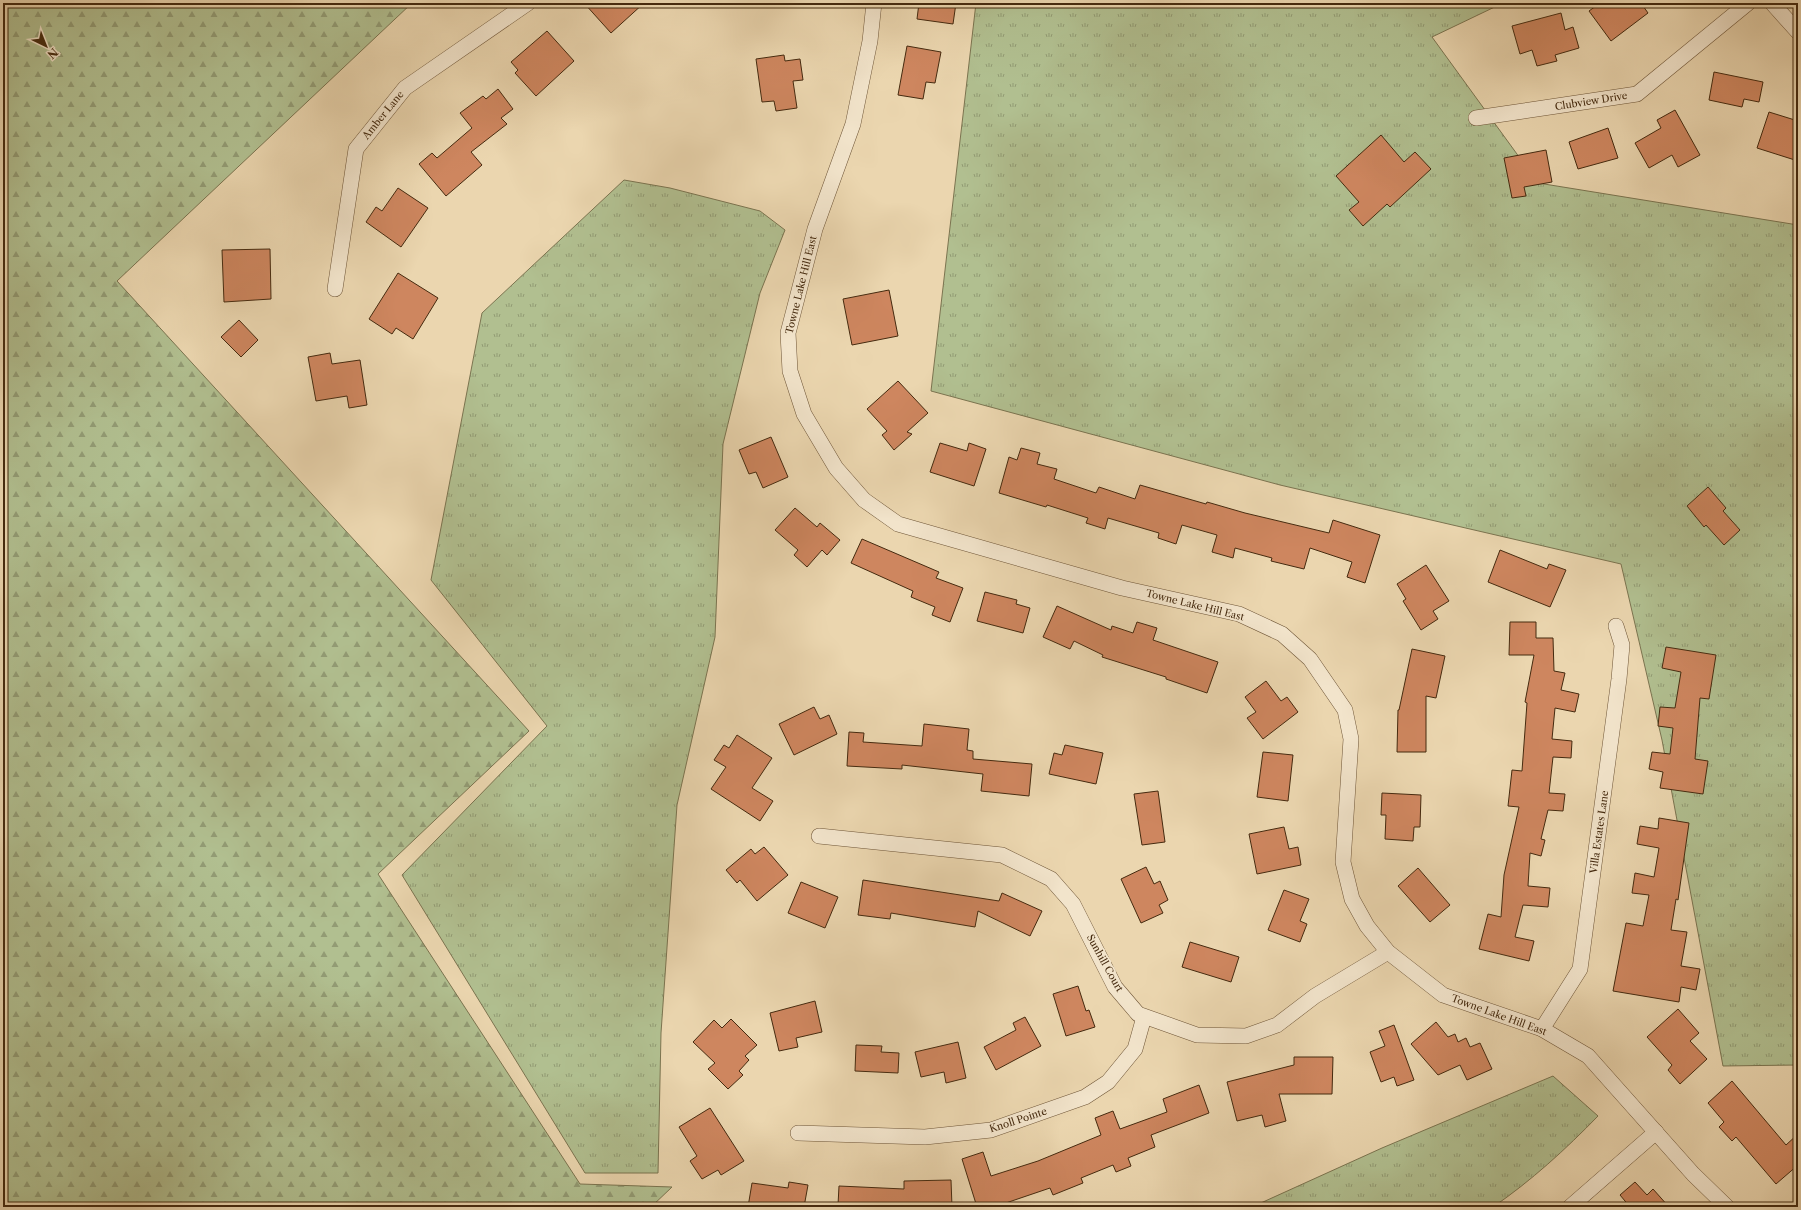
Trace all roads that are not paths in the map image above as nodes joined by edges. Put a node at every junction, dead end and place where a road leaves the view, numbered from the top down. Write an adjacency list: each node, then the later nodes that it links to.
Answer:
1 (528, 3): 7 (street, Amber Lane)
2 (874, 3): 10 (street, Towne Lake Hill East)
3 (1748, 3): 6 (street, Clubview Drive)
4 (1772, 3): 5 (street)
5 (1798, 32)
6 (1476, 118)
7 (335, 289)
8 (1616, 626): 12 (street, Villa Estates Lane)
9 (819, 836): 11 (street, Sunhill Court)
10 (1388, 952): 11 (street, Sunhill Court); 12 (street, Towne Lake Hill East)
11 (1144, 1017): 14 (street, Knoll Pointe)
12 (1542, 1029): 13 (street, Towne Lake Hill East)
13 (1656, 1132): 15 (street); 16 (street, Towne Lake Hill East)
14 (798, 1133)
15 (1570, 1207)
16 (1727, 1207)

